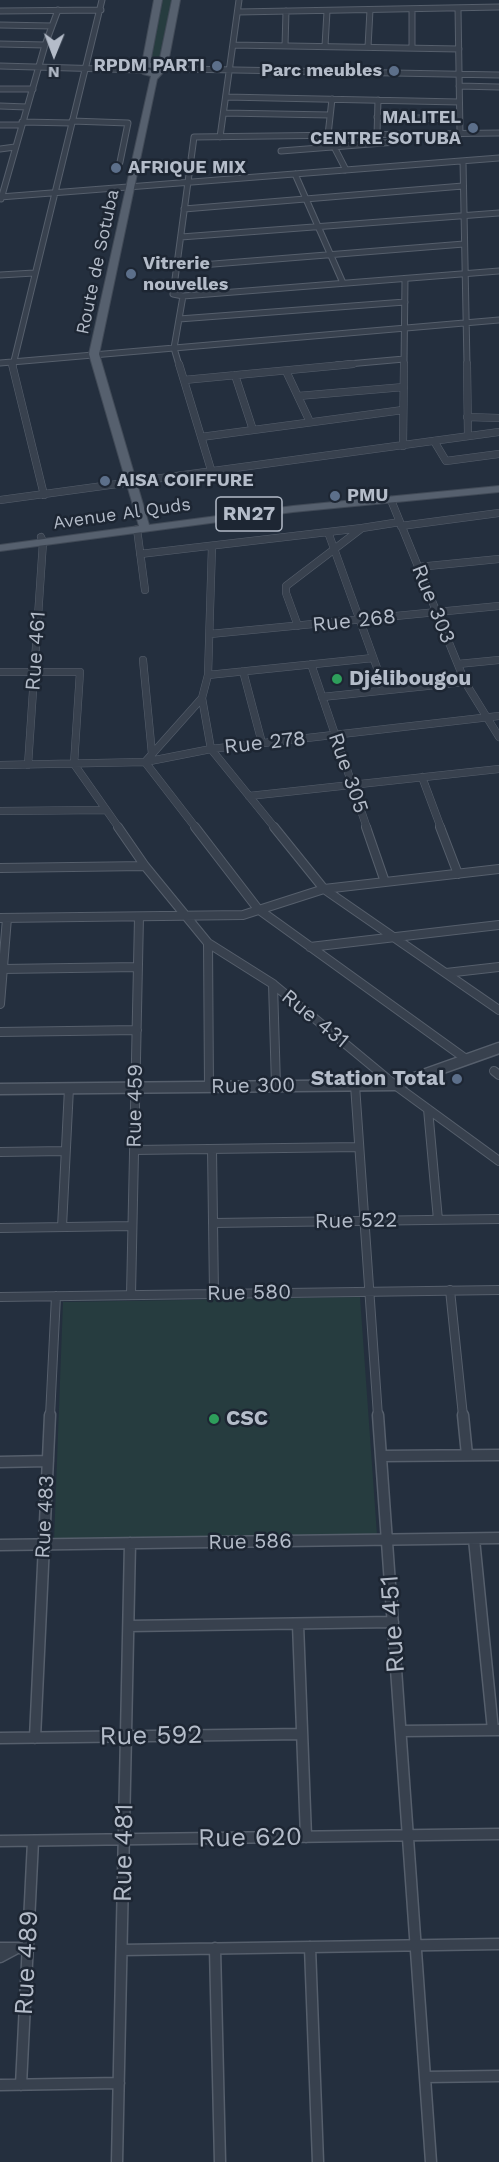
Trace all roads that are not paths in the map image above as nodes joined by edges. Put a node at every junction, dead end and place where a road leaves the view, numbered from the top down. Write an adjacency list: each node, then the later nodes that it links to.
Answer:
1 (102, 0): 9 (street)
2 (158, 0): 28 (main road, Route de Sotuba)
3 (176, 0): 29 (main road, Route de Sotuba)
4 (239, 0): 14 (street)
5 (458, 8): 6 (street); 7 (street); 24 (street)
6 (499, 8)
7 (412, 9): 11 (street); 23 (street)
8 (58, 10): 9 (street); 12 (street); 16 (street)
9 (101, 10): 27 (street)
10 (327, 10): 11 (street); 13 (street); 21 (street)
11 (370, 10): 22 (street)
12 (0, 11)
13 (286, 11): 14 (street); 20 (street)
14 (238, 12): 19 (street)
15 (0, 25): 16 (street)
16 (52, 26): 18 (street)
17 (0, 44): 18 (street)
18 (45, 45): 26 (street)
19 (233, 45): 20 (street); 30 (street)
20 (285, 46): 21 (street)
21 (325, 46): 22 (street)
22 (368, 47): 23 (street)
23 (412, 48): 24 (street)
24 (459, 49): 31 (street)
25 (0, 66): 26 (street)
26 (39, 66): 27 (street); 36 (street)
27 (86, 67): 28 (street); 47 (street)
28 (144, 69): 29 (main road); 69 (main road, Route de Sotuba)
29 (161, 70): 30 (street); 69 (main road, Route de Sotuba)
30 (230, 70): 31 (street); 37 (street)
31 (459, 75): 32 (street); 33 (street)
32 (499, 75)
33 (459, 86): 34 (street); 40 (street)
34 (499, 87)
35 (0, 89): 36 (street)
36 (33, 89): 42 (street)
37 (226, 97): 38 (street); 43 (street)
38 (332, 99): 39 (street); 44 (street)
39 (378, 100): 40 (street); 45 (street)
40 (459, 102): 46 (street)
41 (0, 106): 42 (street)
42 (27, 107): 48 (street)
43 (224, 113): 44 (street); 55 (street)
44 (330, 115): 53 (street)
45 (377, 117): 46 (street); 54 (street)
46 (459, 119): 52 (street)
47 (72, 122): 48 (street); 62 (street); 70 (street)
48 (22, 124): 49 (street); 57 (street)
49 (0, 125)
50 (499, 133): 52 (street)
51 (396, 134): 52 (street); 54 (street); 56 (street)
52 (460, 134)
53 (328, 135): 54 (street); 55 (street); 56 (street)
54 (377, 135)
55 (220, 137): 67 (street)
56 (334, 146): 59 (street); 65 (street)
57 (15, 147): 58 (street); 63 (street)
58 (0, 148)
59 (281, 151)
60 (499, 158): 61 (street)
61 (463, 161): 65 (street); 68 (street)
62 (120, 162)
63 (10, 168): 64 (street); 71 (street)
64 (0, 169)
65 (346, 170): 66 (street)
66 (295, 174): 67 (street); 72 (street)
67 (188, 182): 69 (street); 73 (street)
68 (463, 186): 72 (street); 75 (street)
69 (127, 187): 70 (street); 94 (main road, Route de Sotuba)
70 (54, 192): 71 (street); 82 (street)
71 (0, 198)
72 (306, 199): 73 (street); 76 (street)
73 (184, 209): 77 (street)
74 (499, 213): 75 (street)
75 (464, 216): 76 (street); 78 (street)
76 (318, 227): 77 (street); 79 (street)
77 (181, 237): 80 (street)
78 (464, 244): 79 (street); 83 (street)
79 (330, 255): 80 (street); 86 (street)
80 (176, 267): 87 (street)
81 (499, 271): 83 (street)
82 (34, 273): 84 (street); 96 (street)
83 (465, 274): 85 (street); 91 (street)
84 (0, 275)
85 (405, 279): 86 (street); 88 (street)
86 (343, 283): 87 (street)
87 (183, 296): 89 (street)
88 (405, 302): 89 (street); 92 (street)
89 (179, 319): 93 (street)
90 (499, 320): 91 (street)
91 (466, 323): 92 (street); 104 (street)
92 (405, 328): 93 (street); 95 (street)
93 (174, 348): 94 (street); 100 (street)
94 (90, 355): 96 (street); 115 (main road, Route de Sotuba)
95 (404, 360): 98 (street); 101 (street)
96 (12, 362): 97 (street); 118 (street)
97 (0, 363)
98 (286, 371): 99 (street); 102 (street)
99 (235, 375): 100 (street); 107 (street)
100 (183, 380): 110 (street)
101 (404, 387): 102 (street); 103 (street)
102 (298, 396): 106 (street)
103 (403, 410): 106 (street); 112 (street)
104 (467, 417): 105 (street); 109 (street)
105 (499, 418)
106 (310, 422): 107 (street)
107 (253, 430): 110 (street)
108 (499, 432): 109 (street)
109 (468, 436): 111 (street)
110 (201, 437): 114 (street)
111 (434, 441): 112 (street); 113 (street)
112 (403, 446): 114 (street)
113 (499, 454)
114 (212, 473): 115 (street)
115 (127, 484): 118 (street); 123 (main road, Route de Sotuba)
116 (499, 484): 123 (main road, Avenue Al Quds / RN27)
117 (499, 489): 119 (main road, Avenue Al Quds / RN27)
118 (44, 495): 120 (street)
119 (390, 500): 122 (street, Rue 303); 123 (main road, Avenue Al Quds / RN27)
120 (0, 501)
121 (499, 513): 122 (street)
122 (400, 524): 124 (street); 133 (street, Rue 303)
123 (140, 526): 126 (main road, Avenue Al Quds / RN27); 131 (street)
124 (362, 528): 125 (street); 130 (street)
125 (328, 532): 128 (street); 130 (street)
126 (42, 539): 127 (main road, Avenue Al Quds / RN27); 129 (main road, Avenue Al Quds / RN27); 147 (street, Rue 461)
127 (0, 543)
128 (212, 546): 131 (street); 139 (street)
129 (0, 548)
130 (334, 551): 137 (street); 138 (street)
131 (140, 554): 134 (street)
132 (499, 559): 133 (street)
133 (418, 567): 136 (street, Rue 303)
134 (145, 590)
135 (499, 606): 136 (street, Rue 268)
136 (437, 612): 137 (street, Rue 268); 144 (street, Rue 303)
137 (359, 620): 138 (street, Rue 268); 140 (street)
138 (298, 626): 139 (street, Rue 268)
139 (210, 634): 148 (street)
140 (373, 658): 143 (street); 150 (street)
141 (143, 660): 159 (street)
142 (499, 660): 144 (street)
143 (311, 664): 145 (street); 151 (street, Rue 305)
144 (458, 664): 149 (street, Rue 303)
145 (243, 671): 148 (street); 157 (street)
146 (0, 672): 147 (street)
147 (34, 672): 162 (street, Rue 461); 163 (street)
148 (208, 675): 152 (street)
149 (465, 682): 150 (street); 154 (street, Rue 303)
150 (385, 690): 151 (street)
151 (322, 697): 155 (street, Rue 305)
152 (202, 698): 158 (street); 159 (street)
153 (499, 716): 154 (street, Rue 278)
154 (486, 718): 155 (street, Rue 278); 156 (street, Rue 303)
155 (334, 735): 157 (street, Rue 278); 166 (street, Rue 305)
156 (499, 737)
157 (262, 743): 158 (street, Rue 278)
158 (211, 749): 160 (street); 167 (street, Rue 278)
159 (152, 754): 160 (street)
160 (145, 762): 163 (street); 176 (street)
161 (0, 765): 162 (street)
162 (28, 765): 163 (street)
163 (74, 765): 168 (street, Rue 431)
164 (499, 769): 165 (street)
165 (422, 777): 166 (street); 173 (street)
166 (352, 785): 167 (street); 174 (street, Rue 305)
167 (249, 796): 175 (street, Rue 278)
168 (106, 810): 169 (street); 170 (street, Rue 431)
169 (0, 812)
170 (145, 866): 171 (street); 177 (street, Rue 431)
171 (0, 868)
172 (499, 869): 173 (street)
173 (458, 874): 174 (street)
174 (385, 882): 175 (street)
175 (324, 889): 176 (street); 181 (street, Rue 278)
176 (258, 909): 177 (street); 183 (street)
177 (184, 916): 178 (street); 182 (street, Rue 431)
178 (139, 917): 179 (street); 184 (street, Rue 459)
179 (4, 918): 186 (street)
180 (499, 925): 181 (street)
181 (396, 937): 183 (street); 187 (street, Rue 278)
182 (208, 943): 188 (street, Rue 431); 198 (street)
183 (310, 947): 194 (street)
184 (138, 967): 186 (street); 191 (street, Rue 459)
185 (499, 967): 187 (street)
186 (3, 969): 189 (street)
187 (446, 973): 190 (street, Rue 278)
188 (273, 984): 196 (street, Rue 431); 197 (street)
189 (0, 1004)
190 (499, 1010)
191 (137, 1030): 192 (street); 200 (street, Rue 459)
192 (0, 1032)
193 (499, 1048): 194 (street, Rue 300)
194 (466, 1059): 196 (street, Rue 300)
195 (355, 1085): 196 (street, Rue 300); 197 (street, Rue 300); 203 (street, Rue 451)
196 (395, 1085): 202 (street, Rue 431)
197 (276, 1086): 198 (street, Rue 300)
198 (209, 1087): 200 (street, Rue 300)
199 (69, 1088): 200 (street, Rue 300); 201 (street, Rue 300); 206 (street)
200 (135, 1088): 205 (street, Rue 459)
201 (0, 1089)
202 (428, 1109): 208 (street, Rue 431); 210 (street)
203 (359, 1147): 204 (street); 211 (street, Rue 451)
204 (213, 1149): 205 (street); 212 (street)
205 (134, 1150): 213 (street, Rue 459)
206 (66, 1151): 207 (street); 214 (street)
207 (0, 1152)
208 (499, 1161)
209 (499, 1219): 210 (street, Rue 522)
210 (438, 1220): 211 (street, Rue 522)
211 (364, 1221): 212 (street, Rue 522); 218 (street, Rue 451)
212 (213, 1223): 219 (street)
213 (132, 1226): 214 (street); 220 (street, Rue 459)
214 (62, 1227): 215 (street)
215 (0, 1228)
216 (450, 1290): 217 (street, Rue 580); 218 (street, Rue 580); 223 (street)
217 (499, 1290)
218 (370, 1292): 219 (street, Rue 580); 225 (street, Rue 451)
219 (214, 1294): 220 (street, Rue 580)
220 (130, 1295): 221 (street, Rue 580)
221 (56, 1296): 222 (street, Rue 580); 226 (street, Rue 483)
222 (0, 1297)
223 (467, 1455): 224 (street); 225 (street)
224 (499, 1455)
225 (381, 1456): 230 (street, Rue 451)
226 (48, 1461): 227 (street); 232 (street, Rue 483)
227 (0, 1462)
228 (499, 1538): 229 (street, Rue 586)
229 (474, 1539): 230 (street, Rue 586); 237 (street)
230 (387, 1540): 231 (street, Rue 586); 234 (street, Rue 451)
231 (130, 1543): 232 (street, Rue 586); 236 (street, Rue 481)
232 (44, 1544): 233 (street, Rue 586); 242 (street, Rue 483)
233 (0, 1545)
234 (393, 1623): 235 (street); 238 (street, Rue 451)
235 (298, 1624): 236 (street); 239 (street)
236 (129, 1626): 240 (street, Rue 481)
237 (496, 1730): 238 (street)
238 (401, 1731): 244 (street, Rue 451)
239 (302, 1734): 240 (street, Rue 592); 245 (street)
240 (126, 1737): 242 (street, Rue 592); 246 (street, Rue 481)
241 (0, 1738): 242 (street, Rue 592)
242 (35, 1738)
243 (499, 1834): 244 (street, Rue 620)
244 (408, 1835): 245 (street, Rue 620); 250 (street, Rue 451)
245 (306, 1837): 246 (street, Rue 620)
246 (124, 1840): 248 (street, Rue 620); 255 (street, Rue 481)
247 (0, 1841): 248 (street, Rue 620)
248 (33, 1841): 253 (street, Rue 489)
249 (499, 1944): 250 (street)
250 (416, 1945): 251 (street); 258 (street, Rue 451)
251 (310, 1947): 254 (street); 264 (street)
252 (0, 1948): 253 (street)
253 (23, 1948): 256 (street); 261 (street, Rue 489)
254 (215, 1948): 255 (street); 263 (street)
255 (122, 1950): 259 (street, Rue 481)
256 (0, 1957)
257 (499, 2076): 258 (street)
258 (425, 2078): 265 (street, Rue 451)
259 (119, 2083): 261 (street); 262 (street, Rue 481)
260 (0, 2085): 261 (street)
261 (21, 2085)
262 (117, 2162)
263 (220, 2162)
264 (318, 2162)
265 (431, 2162)

